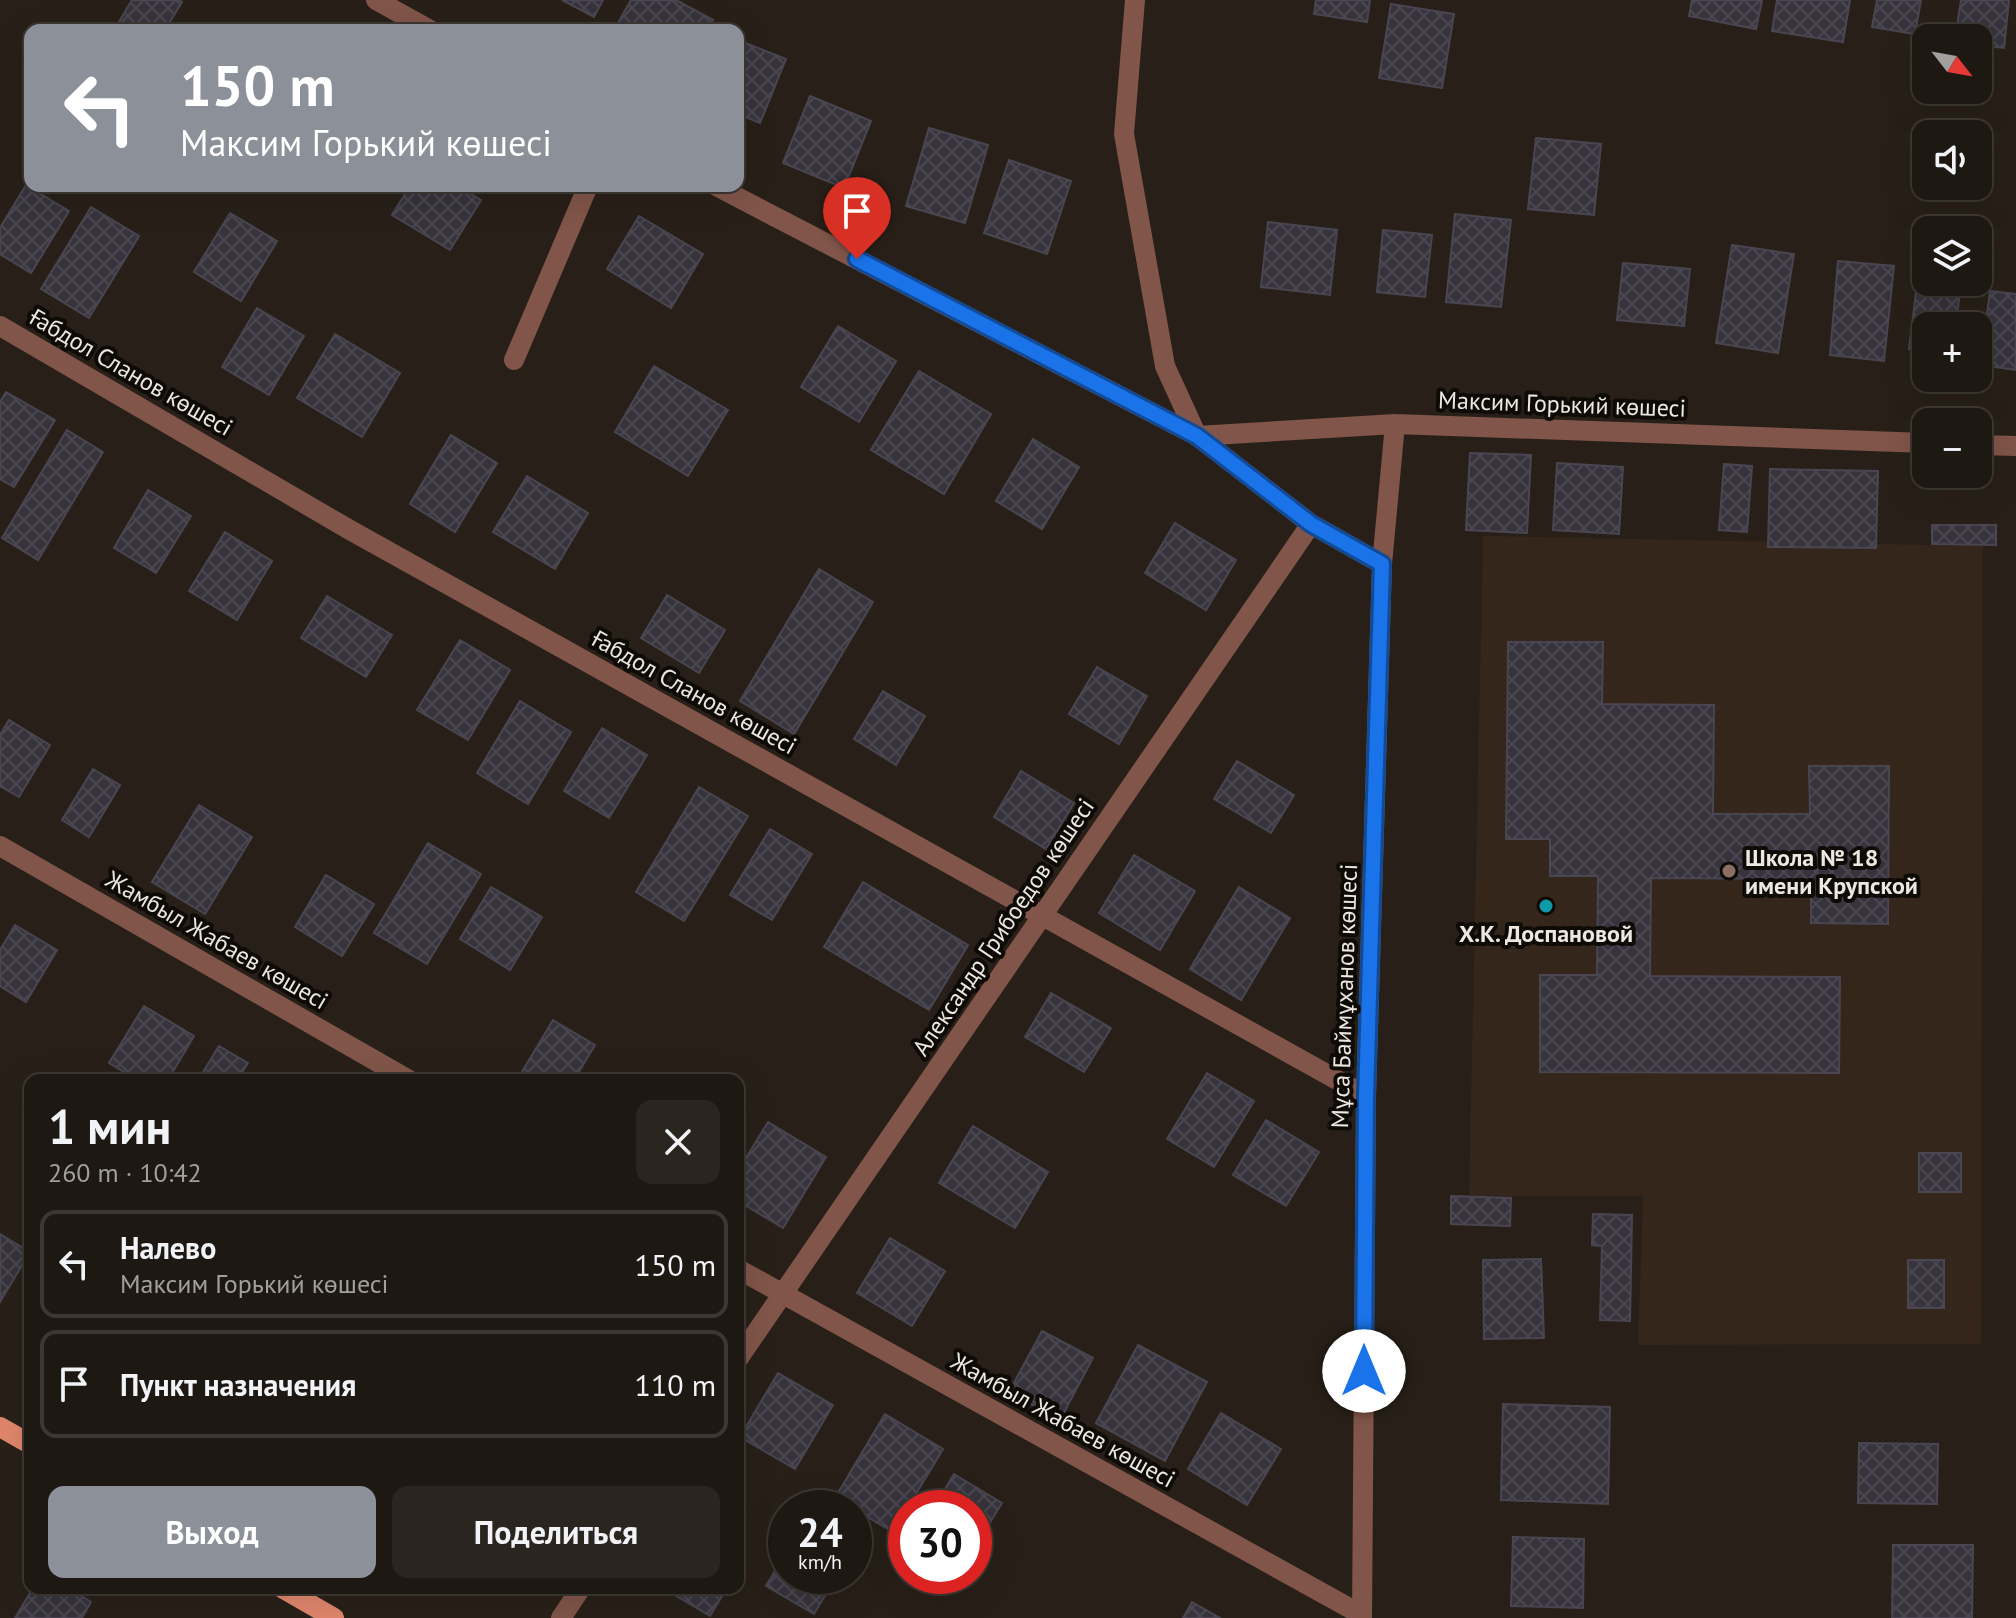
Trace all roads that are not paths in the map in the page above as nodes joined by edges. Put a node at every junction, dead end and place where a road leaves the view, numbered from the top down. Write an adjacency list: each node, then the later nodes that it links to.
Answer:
1 (376, 0): 3 (street)
2 (1135, 0): 9 (street)
3 (419, 24)
4 (585, 192): 7 (street)
5 (728, 192): 9 (street)
6 (0, 326): 16 (street, Ғабдол Сланов көшесі)
7 (514, 360)
8 (1395, 424): 9 (street, Максим Горький көшесі); 10 (street, Максим Горький көшесі); 14 (street, Мұса Баймұханов көшесі)
9 (1197, 436): 13 (street)
10 (1912, 442)
11 (1992, 445): 12 (street)
12 (2016, 446)
13 (1311, 524): 14 (street); 16 (street, Александр Грибоедов көшесі)
14 (1382, 564): 18 (street, Мұса Баймұханов көшесі)
15 (0, 846): 17 (street, Жамбыл Жабаев көшесі)
16 (1042, 916): 18 (street, Ғабдол Сланов көшесі); 20 (street, Александр Грибоедов көшесі)
17 (399, 1074)
18 (1366, 1096): 26 (street, Мұса Баймұханов көшесі)
19 (744, 1272): 20 (street, Жамбыл Жабаев көшесі)
20 (782, 1294): 21 (street, Александр Грибоедов көшесі); 26 (street, Жамбыл Жабаев көшесі)
21 (744, 1350)
22 (0, 1427): 23 (main road)
23 (24, 1441)
24 (292, 1594): 27 (main road)
25 (577, 1594): 28 (street)
26 (1362, 1617)
27 (334, 1618)
28 (561, 1618)

